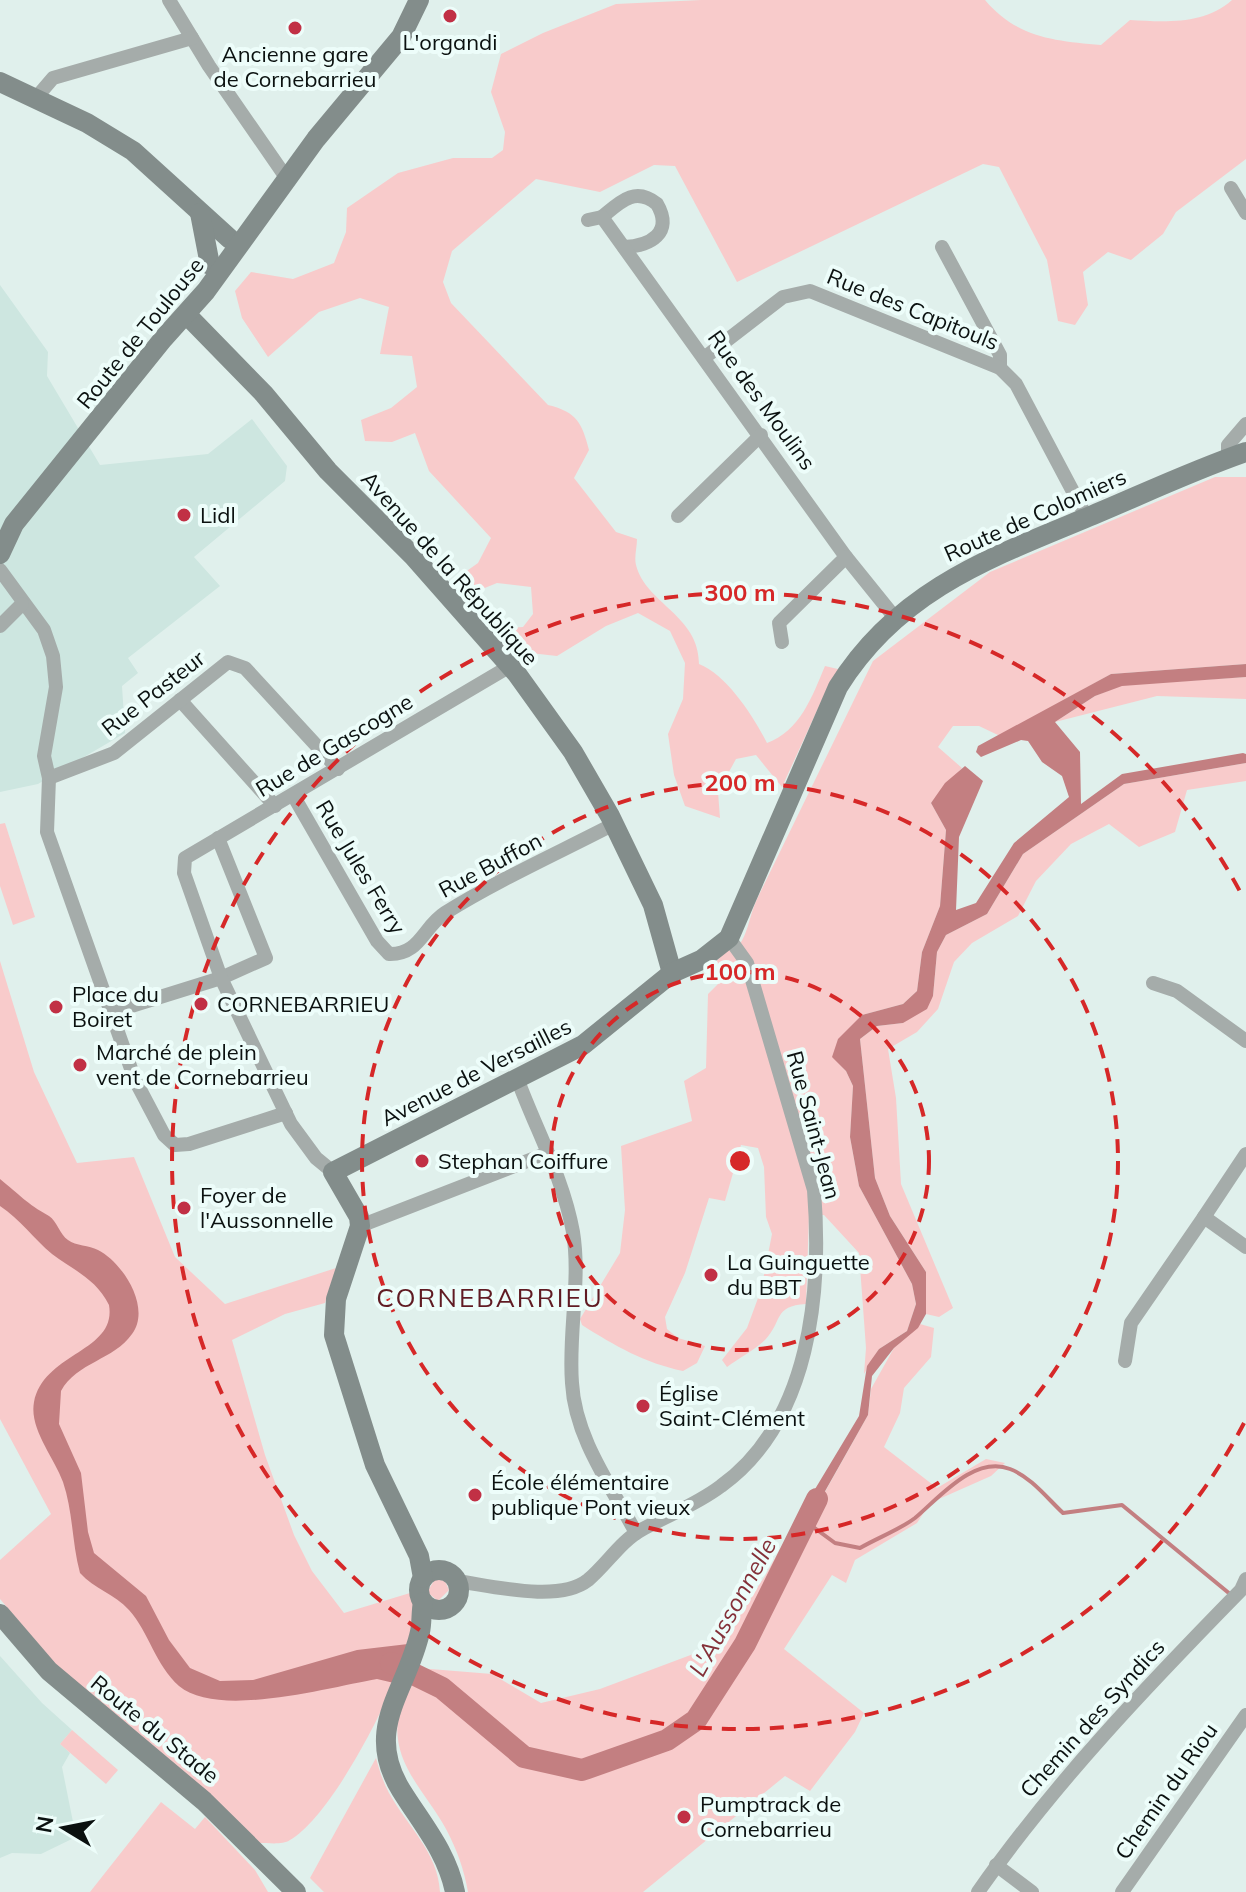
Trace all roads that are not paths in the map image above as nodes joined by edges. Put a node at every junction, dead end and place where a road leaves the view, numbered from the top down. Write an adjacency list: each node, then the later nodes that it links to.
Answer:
1 (169, 0): 4 (street)
2 (408, 0): 5 (street, Route de Toulouse)
3 (419, 0): 5 (street, Route de Toulouse)
4 (192, 38): 7 (street); 9 (street)
5 (389, 48): 8 (street, Route de Toulouse)
6 (0, 82): 7 (street)
7 (35, 99): 11 (street)
8 (316, 139): 9 (street, Route de Toulouse); 16 (street, Route de Toulouse)
9 (283, 173): 13 (street, Route de Toulouse)
10 (1231, 188): 12 (street)
11 (200, 213): 13 (street); 16 (street, Avenue de la République)
12 (1246, 213)
13 (230, 239): 16 (street, Route de Toulouse)
14 (624, 247): 14 (street, Rue des Moulins); 19 (street, Rue des Moulins)
15 (942, 247): 20 (street)
16 (211, 277): 17 (street, Route de Toulouse); 18 (street, Avenue de la République); 26 (street, Route de Toulouse)
17 (186, 314): 18 (street, Avenue de la République); 27 (street, Route de Toulouse)
18 (219, 346): 36 (street, Avenue de la République)
19 (704, 358): 20 (street, Rue des Capitouls); 22 (street, Rue des Moulins)
20 (1000, 368): 25 (street, Rue des Capitouls)
21 (1246, 424): 23 (street)
22 (761, 435): 24 (street); 28 (street, Rue des Moulins)
23 (1237, 456): 25 (street, Route de Colomiers)
24 (678, 516)
25 (1087, 518): 33 (street, Route de Colomiers)
26 (0, 530)
27 (0, 554)
28 (846, 557): 33 (street, Rue des Moulins); 35 (street)
29 (0, 561): 30 (street)
30 (0, 570): 32 (street)
31 (0, 592): 32 (street)
32 (22, 604): 34 (street); 39 (street)
33 (896, 619): 44 (street, Route de Colomiers)
34 (0, 626)
35 (782, 642)
36 (510, 666): 38 (street, Rue de Gascogne); 42 (street, Avenue de la République)
37 (180, 700): 38 (street, Rue Pasteur); 39 (street, Rue Pasteur); 41 (street)
38 (338, 769): 40 (street, Rue de Gascogne)
39 (49, 778): 49 (street)
40 (293, 795): 41 (street, Rue de Gascogne); 45 (street, Rue Jules Ferry)
41 (275, 806): 43 (street, Rue de Gascogne)
42 (614, 824): 45 (street, Rue Buffon); 46 (street, Avenue de la République)
43 (218, 838): 47 (street, Rue de Gascogne); 47 (street)
44 (729, 938): 46 (street, Route de Colomiers); 60 (street, Rue Saint-Jean)
45 (396, 954)
46 (672, 973): 51 (street, Avenue de Versailles)
47 (221, 978): 49 (street); 52 (street)
48 (1153, 983): 50 (street)
49 (109, 1013): 52 (street)
50 (1246, 1041)
51 (517, 1078): 53 (street); 55 (street, Avenue de Versailles)
52 (286, 1113): 55 (street)
53 (548, 1153): 57 (street); 60 (street)
54 (1246, 1154): 56 (street)
55 (333, 1172): 57 (street)
56 (1204, 1217): 58 (street); 59 (street)
57 (360, 1226): 61 (street)
58 (1246, 1247)
59 (1125, 1361)
60 (636, 1533): 62 (street, Rue Saint-Jean)
61 (430, 1574): 62 (street); 64 (street)
62 (457, 1581): 64 (street)
63 (1240, 1591): 67 (street, Chemin des Syndics)
64 (433, 1606): 69 (street)
65 (0, 1614): 68 (street, Route du Stade)
66 (1246, 1715): 72 (street, Chemin du Riou)
67 (996, 1865): 70 (street, Chemin des Syndics); 71 (street)
68 (289, 1885)
69 (454, 1890)
70 (978, 1892)
71 (1032, 1892)
72 (1122, 1892)

